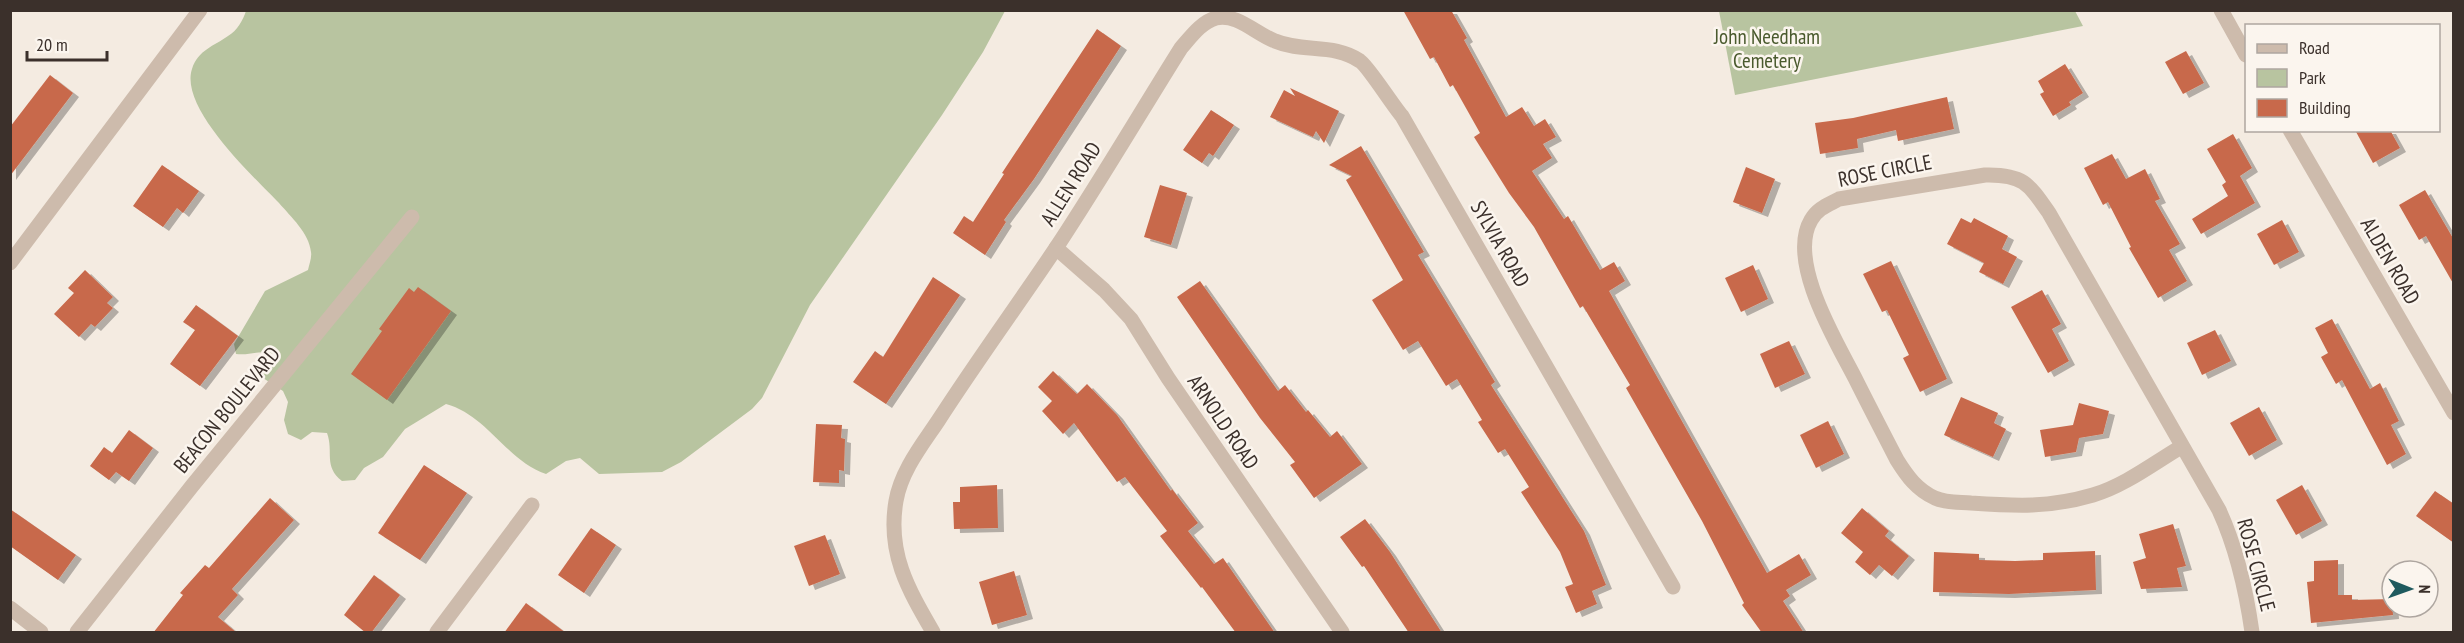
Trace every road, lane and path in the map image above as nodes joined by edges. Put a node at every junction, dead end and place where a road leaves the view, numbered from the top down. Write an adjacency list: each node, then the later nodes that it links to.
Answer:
1 (200, 10): 8 (street)
2 (2221, 10): 4 (street)
3 (1214, 19): 7 (street, ALLEN ROAD); 12 (street, SYLVIA ROAD)
4 (2245, 52)
5 (2291, 132): 9 (street, ALDEN ROAD)
6 (412, 217): 15 (street, BEACON BOULEVARD)
7 (1056, 248): 17 (street, ALLEN ROAD); 18 (street, ARNOLD ROAD)
8 (10, 262)
9 (2454, 413)
10 (2181, 447): 10 (street, ROSE CIRCLE); 19 (street, ROSE CIRCLE)
11 (532, 505): 16 (street)
12 (1673, 587)
13 (10, 608): 14 (street)
14 (41, 633)
15 (77, 633)
16 (437, 633)
17 (933, 633)
18 (1342, 633)
19 (2252, 633)

